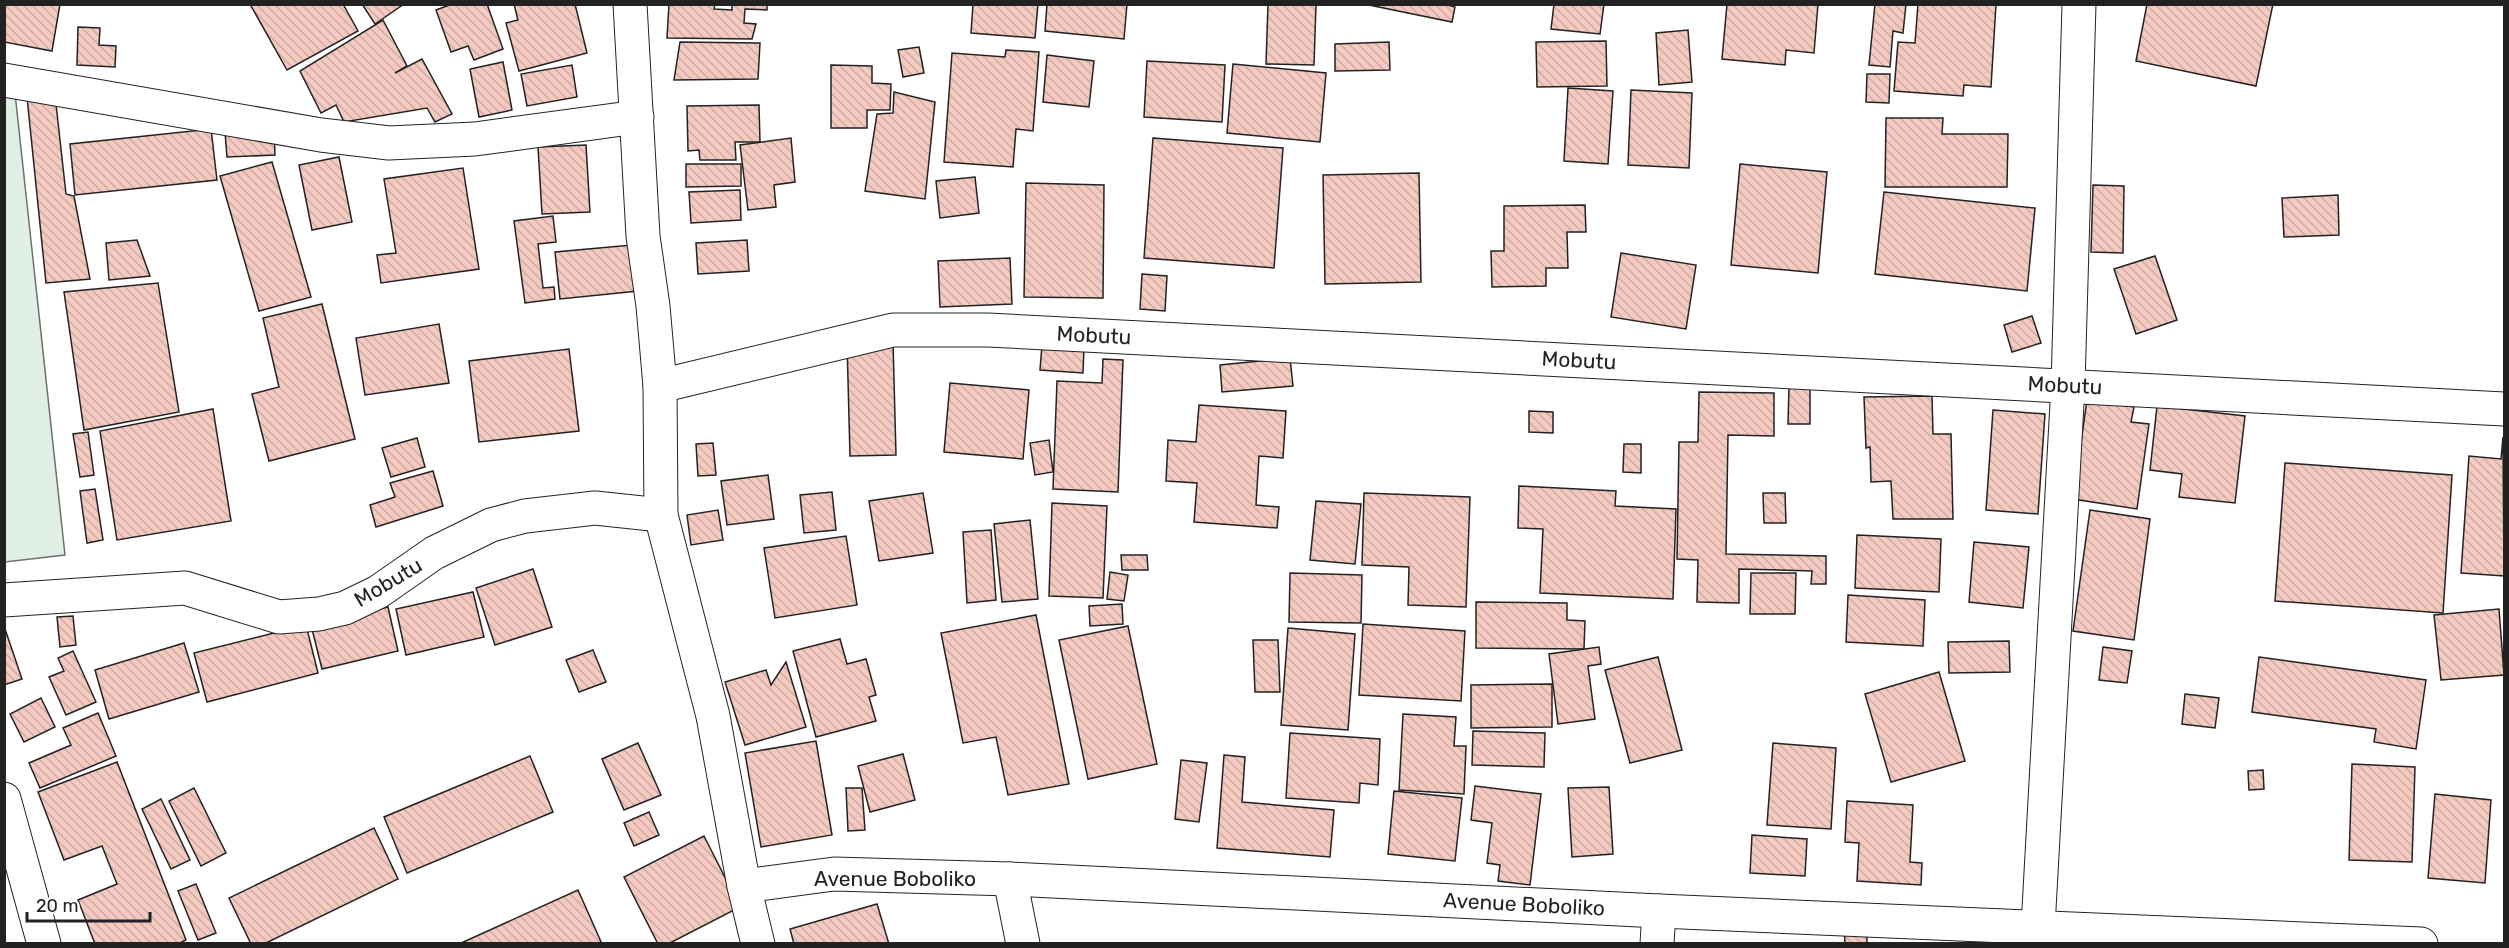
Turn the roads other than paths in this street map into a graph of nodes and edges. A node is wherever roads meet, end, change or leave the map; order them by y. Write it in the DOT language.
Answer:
graph roads {
  1 [pos="630,4"];
  2 [pos="2079,4"];
  3 [pos="4,80"];
  4 [pos="638,117"];
  5 [pos="2068,385"];
  6 [pos="660,386"];
  7 [pos="2505,409"];
  8 [pos="661,515"];
  9 [pos="4,600"];
  10 [pos="4,799"];
  11 [pos="1010,879"];
  12 [pos="744,886"];
  13 [pos="1659,911"];
  14 [pos="2038,927"];
  15 [pos="45,944"];
  16 [pos="758,944"];
  17 [pos="1023,944"];
  18 [pos="1657,944"];
  19 [pos="2421,944"];
  1 -- 4 [label="street"];
  2 -- 5 [label="street"];
  3 -- 4 [label="street"];
  4 -- 6 [label="street"];
  5 -- 6 [label="street, Mobutu"];
  5 -- 7 [label="street, Mobutu"];
  5 -- 14 [label="street"];
  6 -- 8 [label="street"];
  8 -- 9 [label="street, Mobutu"];
  8 -- 12 [label="street"];
  10 -- 15 [label="street"];
  11 -- 12 [label="street, Avenue Boboliko"];
  11 -- 13 [label="street, Avenue Boboliko"];
  11 -- 17 [label="street"];
  12 -- 16 [label="street"];
  13 -- 14 [label="street, Avenue Boboliko"];
  13 -- 18 [label="street"];
  14 -- 19 [label="street, Avenue Boboliko"];
}
